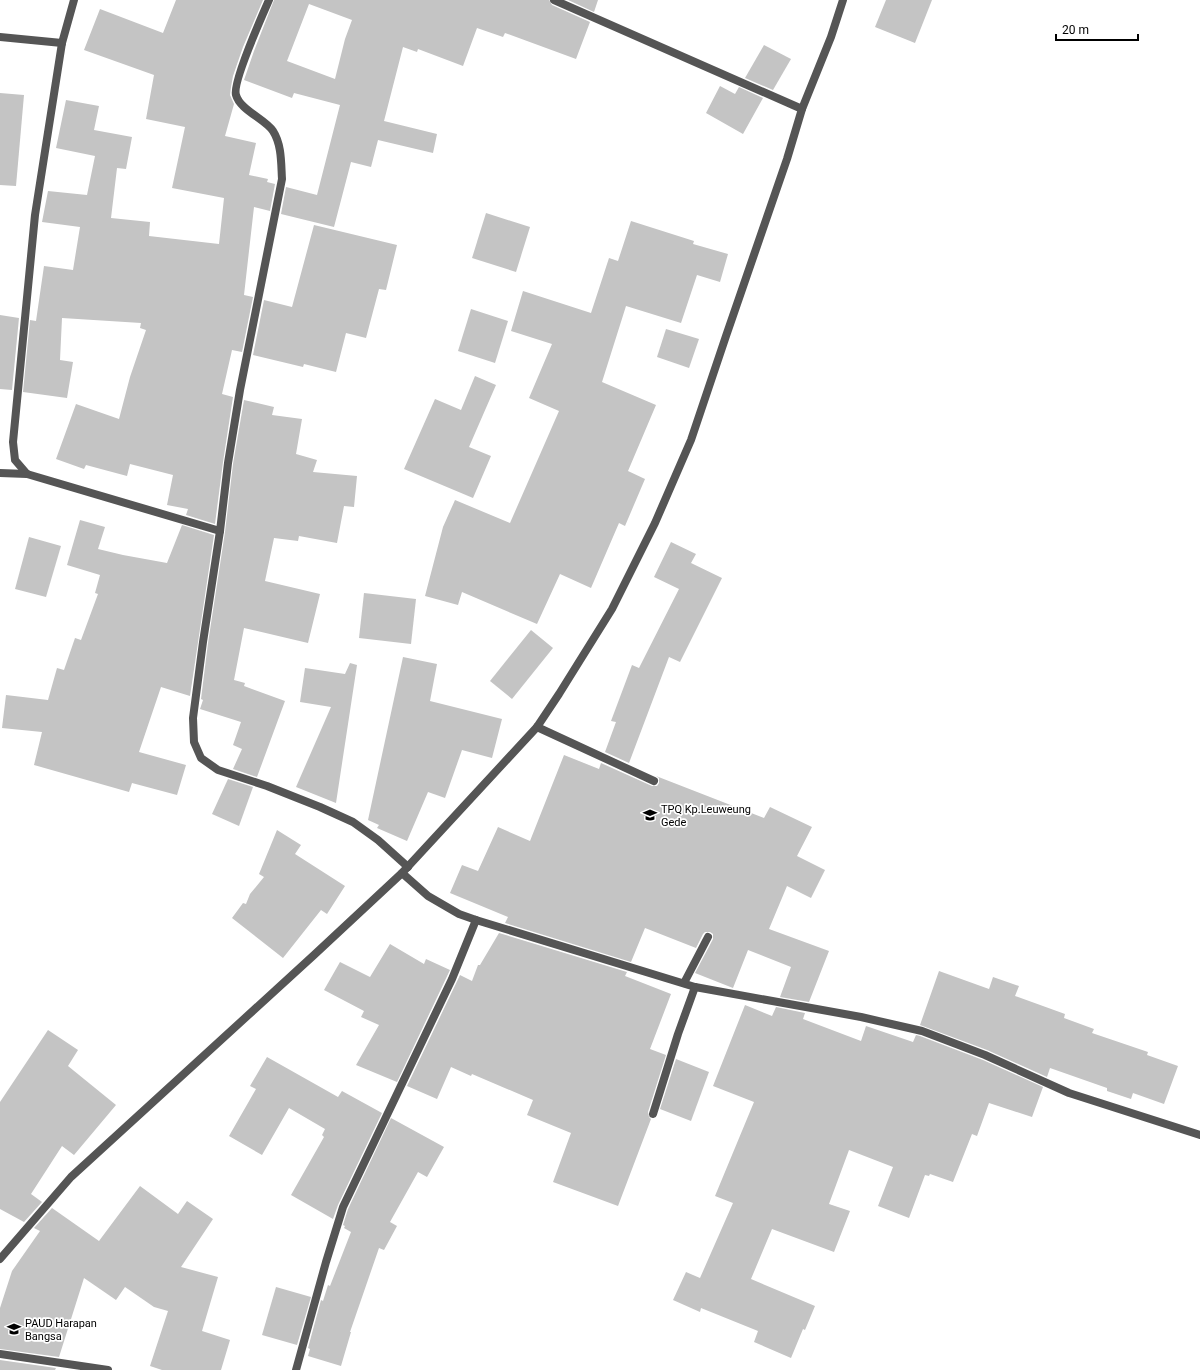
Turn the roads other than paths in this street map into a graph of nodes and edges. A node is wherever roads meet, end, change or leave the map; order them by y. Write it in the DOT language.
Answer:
graph roads {
  1 [pos="74,0"];
  2 [pos="268,0"];
  3 [pos="554,0"];
  4 [pos="843,0"];
  5 [pos="0,37"];
  6 [pos="62,43"];
  7 [pos="802,109"];
  8 [pos="0,472"];
  9 [pos="27,474"];
  10 [pos="220,531"];
  11 [pos="537,727"];
  12 [pos="654,781"];
  13 [pos="405,870"];
  14 [pos="476,920"];
  15 [pos="708,937"];
  16 [pos="684,983"];
  17 [pos="695,987"];
  18 [pos="653,1114"];
  19 [pos="1200,1135"];
  20 [pos="0,1259"];
  21 [pos="0,1354"];
  22 [pos="108,1370"];
  23 [pos="296,1370"];
  1 -- 6 [label="street"];
  2 -- 10 [label="street"];
  3 -- 7 [label="street"];
  4 -- 7 [label="street"];
  5 -- 6 [label="street"];
  6 -- 9 [label="street"];
  7 -- 11 [label="street"];
  8 -- 9 [label="street"];
  9 -- 10 [label="street"];
  10 -- 13 [label="street"];
  11 -- 12 [label="street"];
  11 -- 13 [label="street"];
  13 -- 14 [label="street"];
  13 -- 20 [label="street"];
  14 -- 16 [label="street"];
  14 -- 23 [label="street"];
  15 -- 16 [label="street"];
  16 -- 17 [label="street"];
  17 -- 18 [label="street"];
  17 -- 19 [label="street"];
  21 -- 22 [label="street"];
}
